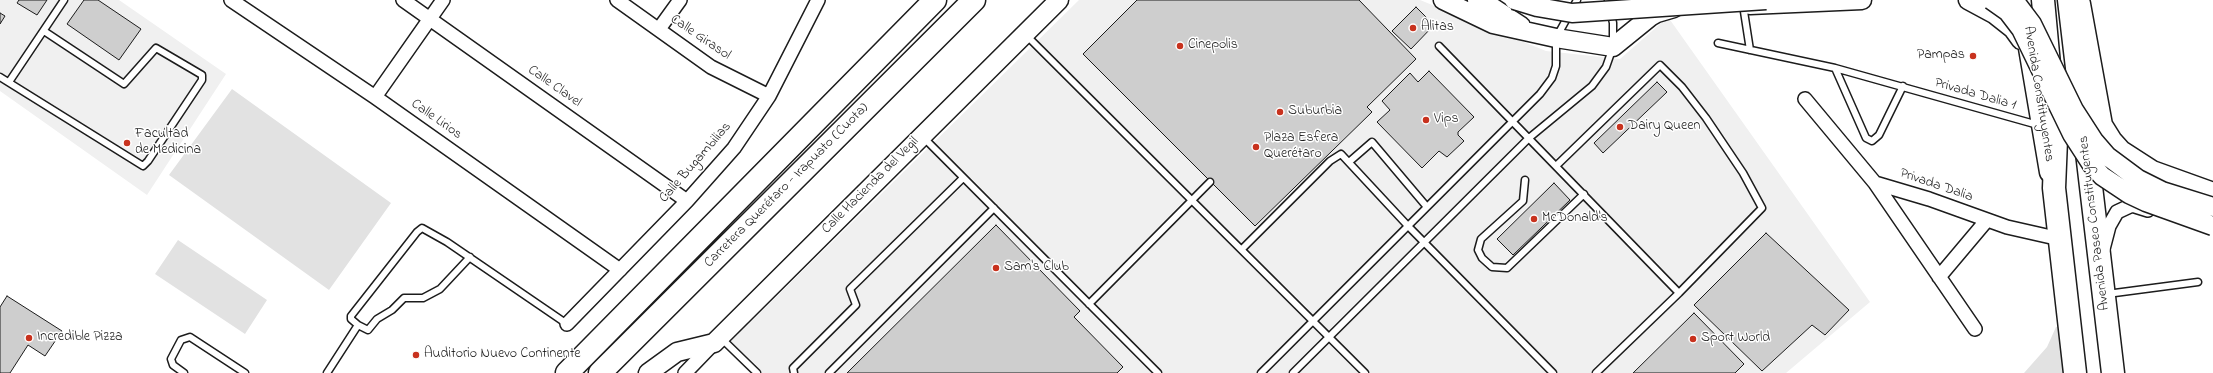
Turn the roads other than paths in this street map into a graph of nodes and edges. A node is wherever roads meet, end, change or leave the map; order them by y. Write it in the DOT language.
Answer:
graph roads {
  1 [pos="64,0"];
  2 [pos="231,0"];
  3 [pos="403,0"];
  4 [pos="443,0"];
  5 [pos="616,0"];
  6 [pos="680,0"];
  7 [pos="818,0"];
  8 [pos="935,0"];
  9 [pos="974,0"];
  10 [pos="1059,0"];
  11 [pos="1443,0"];
  12 [pos="1477,0"];
  13 [pos="1514,0"];
  14 [pos="1577,0"];
  15 [pos="1608,0"];
  16 [pos="1766,0"];
  17 [pos="1862,0"];
  18 [pos="1968,0"];
  19 [pos="1991,0"];
  20 [pos="2014,0"];
  21 [pos="2023,0"];
  22 [pos="2043,0"];
  23 [pos="2076,2"];
  24 [pos="1663,4"];
  25 [pos="1743,5"];
  26 [pos="430,19"];
  27 [pos="659,29"];
  28 [pos="44,31"];
  29 [pos="1529,31"];
  30 [pos="1025,34"];
  31 [pos="1556,38"];
  32 [pos="1718,44"];
  33 [pos="1439,46"];
  34 [pos="1613,47"];
  35 [pos="1750,50"];
  36 [pos="2030,52"];
  37 [pos="1835,68"];
  38 [pos="0,77"];
  39 [pos="9,82"];
  40 [pos="1903,86"];
  41 [pos="769,96"];
  42 [pos="375,97"];
  43 [pos="1805,99"];
  44 [pos="1512,122"];
  45 [pos="2041,126"];
  46 [pos="922,135"];
  47 [pos="1529,138"];
  48 [pos="1349,162"];
  49 [pos="1556,166"];
  50 [pos="963,178"];
  51 [pos="1525,180"];
  52 [pos="1210,182"];
  53 [pos="1875,183"];
  54 [pos="2054,188"];
  55 [pos="2213,193"];
  56 [pos="1584,194"];
  57 [pos="2213,196"];
  58 [pos="1192,199"];
  59 [pos="687,201"];
  60 [pos="1427,207"];
  61 [pos="2213,207"];
  62 [pos="994,208"];
  63 [pos="1987,220"];
  64 [pos="1408,226"];
  65 [pos="2213,226"];
  66 [pos="2213,233"];
  67 [pos="2060,239"];
  68 [pos="1424,243"];
  69 [pos="1242,249"];
  70 [pos="470,257"];
  71 [pos="2100,264"];
  72 [pos="620,270"];
  73 [pos="1939,277"];
  74 [pos="2198,282"];
  75 [pos="1679,292"];
  76 [pos="2103,295"];
  77 [pos="1089,304"];
  78 [pos="1314,321"];
  79 [pos="567,324"];
  80 [pos="358,326"];
  81 [pos="1975,329"];
  82 [pos="1329,336"];
  83 [pos="717,340"];
  84 [pos="599,341"];
  85 [pos="2072,364"];
  86 [pos="184,373"];
  87 [pos="245,373"];
  88 [pos="327,373"];
  89 [pos="556,373"];
  90 [pos="567,373"];
  91 [pos="600,373"];
  92 [pos="648,373"];
  93 [pos="685,373"];
  94 [pos="757,373"];
  95 [pos="794,373"];
  96 [pos="828,373"];
  97 [pos="1158,373"];
  98 [pos="1261,373"];
  99 [pos="1292,373"];
  100 [pos="1365,373"];
  101 [pos="1553,373"];
  102 [pos="1596,373"];
  103 [pos="2113,373"];
  1 -- 28 [label="lane"];
  2 -- 42 [label="street, Calle Lirios"];
  3 -- 26 [label="street, Calle Clavel"];
  4 -- 26 [label="street"];
  5 -- 27 [label="street, Calle Girasol"];
  6 -- 27 [label="street"];
  7 -- 41 [label="street, Calle Bugambilias"];
  8 -- 84 [label="highway, Carretera Querétaro - Irapuato (Cuota)"];
  9 -- 91 [label="highway, Carretera Querétaro - Irapuato (Cuota)"];
  10 -- 30 [label="street, Calle Hacienda del Vegil"];
  11 -- 29 [label="street"];
  12 -- 29 [label="street"];
  13 -- 16 [label="street, bridge"];
  14 -- 31 [label="lane"];
  15 -- 34 [label="lane"];
  17 -- 25 [label="street"];
  18 -- 36 [label="street"];
  19 -- 65 [label="street, bridge"];
  20 -- 61 [label="street, bridge"];
  21 -- 36 [label="main road, Avenida Constituyentes"];
  22 -- 54 [label="highway"];
  23 -- 55 [label="main road"];
  23 -- 71 [label="highway, Avenida Paseo Constituyentes"];
  24 -- 25 [label="street"];
  24 -- 34 [label="street"];
  25 -- 35 [label="lane"];
  26 -- 42 [label="street"];
  26 -- 59 [label="street, Calle Clavel"];
  27 -- 41 [label="street, Calle Girasol"];
  28 -- 39 [label="lane"];
  28 -- 39 [label="lane"];
  29 -- 31 [label="street"];
  30 -- 46 [label="street, Calle Hacienda del Vegil"];
  30 -- 58 [label="lane"];
  31 -- 34 [label="street"];
  31 -- 44 [label="lane"];
  32 -- 35 [label="lane, Privada Dalia 1"];
  33 -- 44 [label="lane"];
  34 -- 47 [label="lane"];
  35 -- 37 [label="lane, Privada Dalia 1"];
  36 -- 45 [label="main road, Avenida Constituyentes"];
  37 -- 40 [label="lane, Privada Dalia 1"];
  37 -- 40 [label="lane"];
  38 -- 39 [label="lane"];
  40 -- 45 [label="lane, Privada Dalia 1"];
  41 -- 59 [label="street, Calle Bugambilias"];
  42 -- 72 [label="street, Calle Lirios"];
  43 -- 53 [label="street, Privada Dalia"];
  44 -- 47 [label="lane"];
  44 -- 60 [label="lane"];
  45 -- 54 [label="main road, Avenida Constituyentes"];
  46 -- 50 [label="lane"];
  46 -- 83 [label="street, Calle Hacienda del Vegil"];
  47 -- 49 [label="lane"];
  47 -- 68 [label="lane"];
  48 -- 60 [label="lane"];
  48 -- 64 [label="lane"];
  48 -- 69 [label="lane"];
  49 -- 56 [label="lane"];
  49 -- 75 [label="lane"];
  50 -- 62 [label="lane"];
  50 -- 95 [label="lane"];
  51 -- 56 [label="lane"];
  52 -- 58 [label="lane"];
  53 -- 63 [label="street, Privada Dalia"];
  53 -- 73 [label="street, Privada Dalia"];
  54 -- 67 [label="highway"];
  56 -- 75 [label="lane"];
  57 -- 66 [label="main road"];
  58 -- 69 [label="lane"];
  58 -- 77 [label="lane"];
  59 -- 72 [label="street, Calle Bugambilias"];
  60 -- 64 [label="lane"];
  62 -- 77 [label="lane"];
  62 -- 96 [label="lane"];
  63 -- 67 [label="street, Privada Dalia"];
  63 -- 73 [label="street"];
  64 -- 68 [label="lane"];
  64 -- 78 [label="lane"];
  66 -- 71 [label="street"];
  67 -- 85 [label="highway"];
  68 -- 82 [label="lane"];
  68 -- 101 [label="lane"];
  69 -- 78 [label="lane"];
  70 -- 79 [label="lane"];
  70 -- 80 [label="lane"];
  70 -- 80 [label="lane"];
  71 -- 76 [label="highway, Avenida Paseo Constituyentes"];
  72 -- 79 [label="street, Calle Bugambilias"];
  73 -- 81 [label="street, Privada Dalia"];
  74 -- 76 [label="lane"];
  75 -- 102 [label="lane"];
  76 -- 103 [label="highway, Avenida Paseo Constituyentes"];
  77 -- 97 [label="lane"];
  78 -- 82 [label="lane"];
  78 -- 98 [label="lane"];
  80 -- 88 [label="lane"];
  82 -- 99 [label="lane"];
  82 -- 100 [label="lane"];
  83 -- 92 [label="street"];
  83 -- 93 [label="street, Calle Hacienda del Vegil"];
  83 -- 94 [label="lane"];
  84 -- 89 [label="highway"];
  84 -- 90 [label="highway, Carretera Querétaro - Irapuato (Cuota)"];
  86 -- 87 [label="lane"];
}
